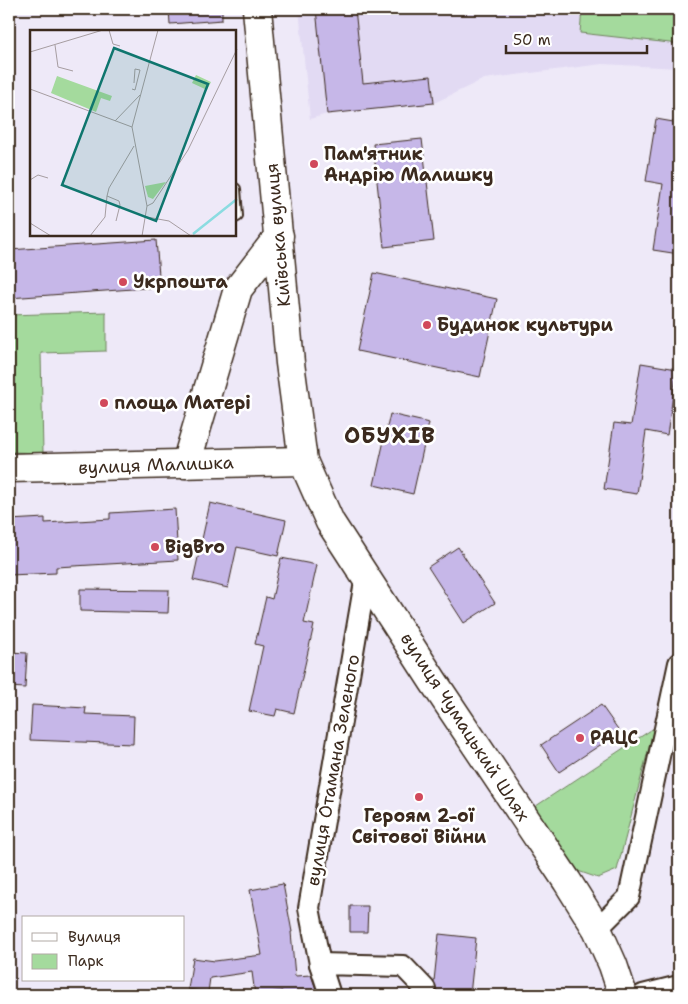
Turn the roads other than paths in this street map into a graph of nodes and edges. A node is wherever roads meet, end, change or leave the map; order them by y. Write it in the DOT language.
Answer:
graph roads {
  1 [pos="257,9"];
  2 [pos="236,202"];
  3 [pos="236,216"];
  4 [pos="279,236"];
  5 [pos="303,461"];
  6 [pos="186,464"];
  7 [pos="9,468"];
  8 [pos="366,576"];
  9 [pos="679,663"];
  10 [pos="597,929"];
  11 [pos="320,964"];
  12 [pos="679,986"];
  13 [pos="330,995"];
  14 [pos="425,995"];
  15 [pos="623,995"];
  16 [pos="643,995"];
  1 -- 4 [label="main road, Київська вулиця"];
  2 -- 3 [label="lane"];
  4 -- 5 [label="main road, Київська вулиця"];
  4 -- 6 [label="main road"];
  5 -- 6 [label="main road, вулиця Малишка"];
  5 -- 8 [label="main road, вулиця Чумацький Шлях"];
  6 -- 7 [label="main road, вулиця Малишка"];
  8 -- 10 [label="main road, вулиця Чумацький Шлях"];
  8 -- 11 [label="street, вулиця Отамана Зеленого"];
  9 -- 10 [label="street"];
  10 -- 15 [label="main road, вулиця Чумацький Шлях"];
  11 -- 13 [label="street, вулиця Отамана Зеленого"];
  11 -- 14 [label="street"];
  12 -- 16 [label="street"];
}
